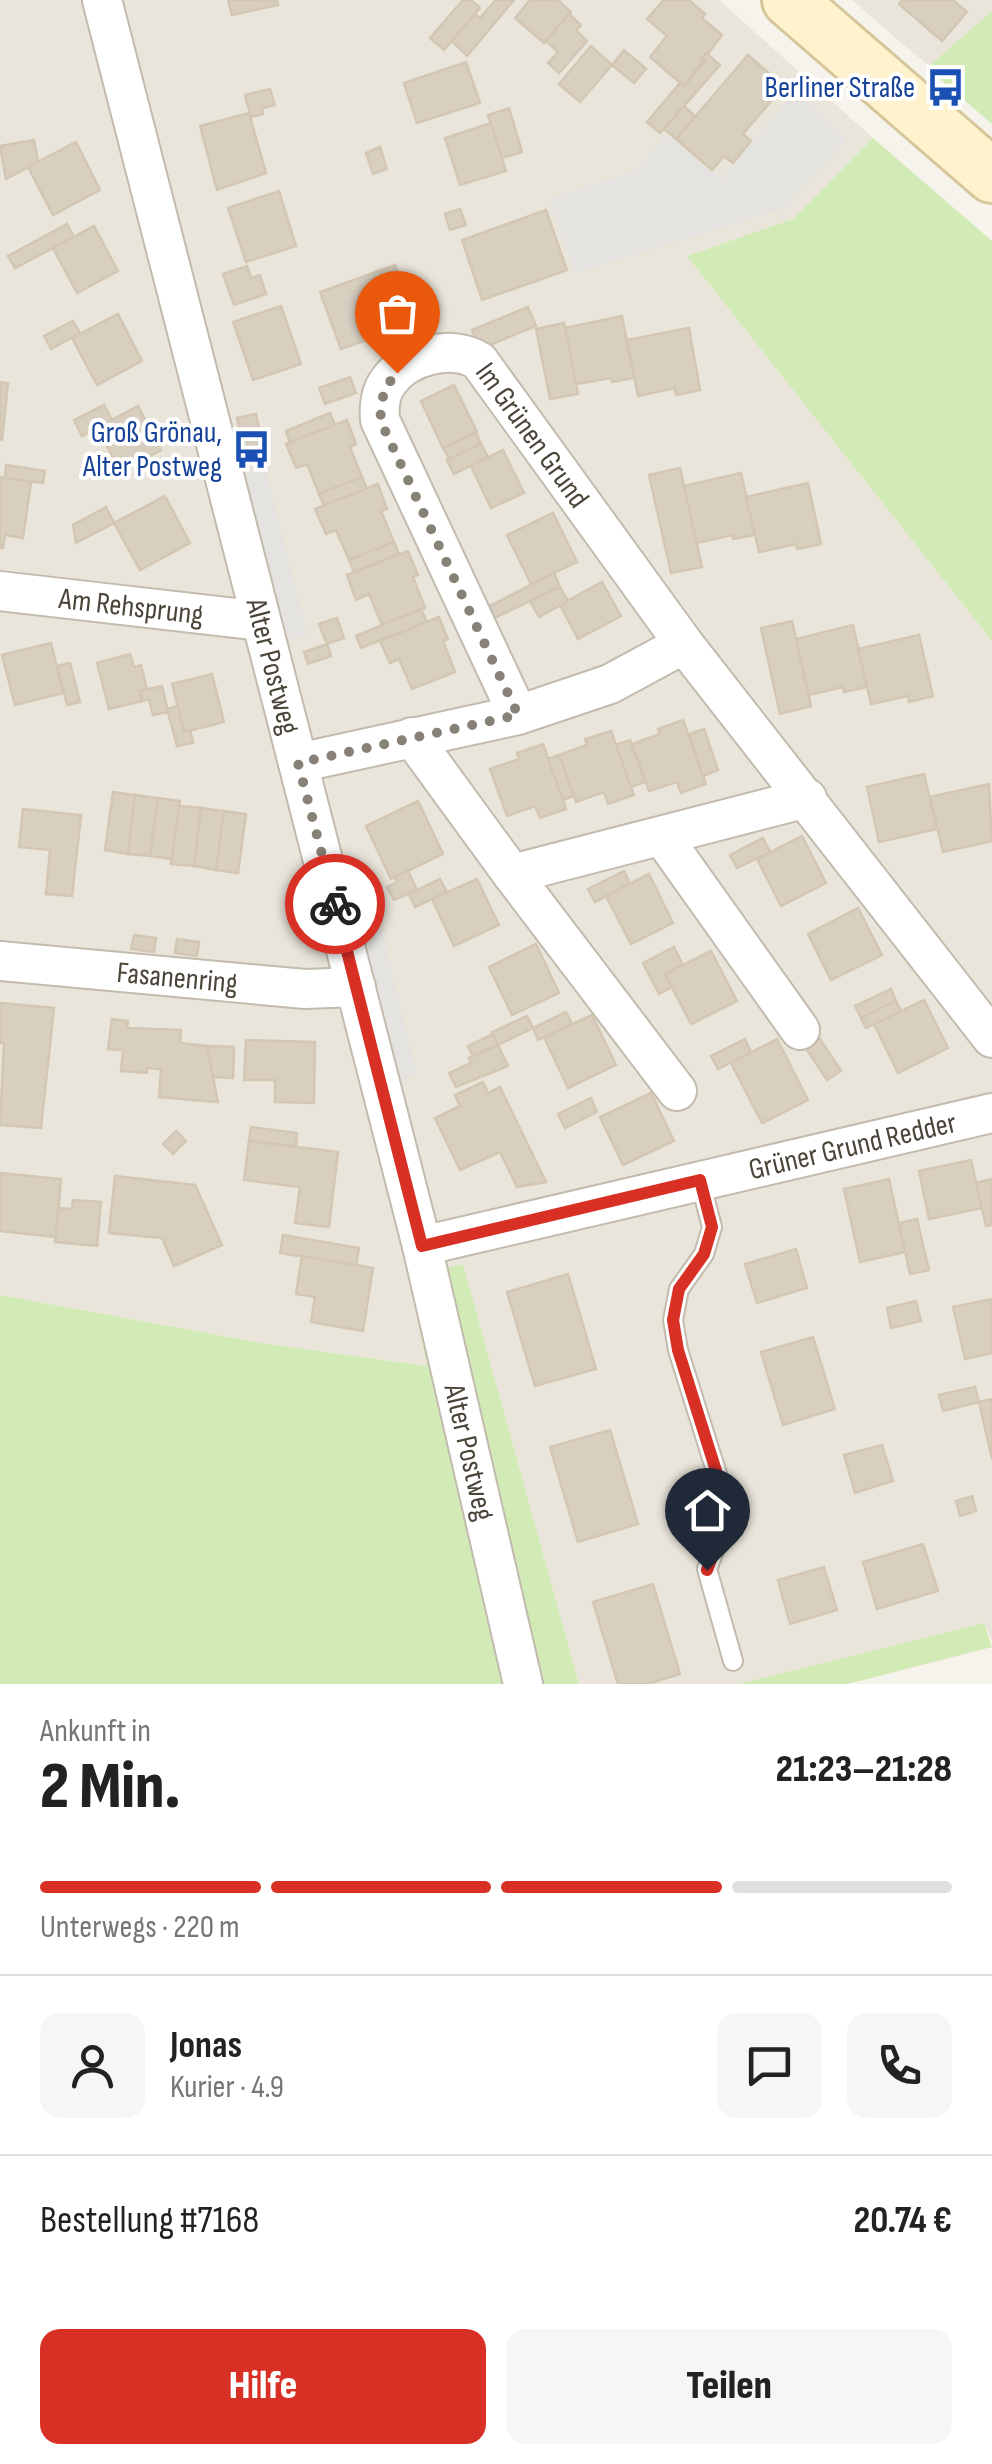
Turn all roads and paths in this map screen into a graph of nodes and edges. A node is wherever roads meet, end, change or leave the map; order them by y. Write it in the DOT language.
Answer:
graph roads {
  1 [pos="102,0"];
  2 [pos="789,0"];
  3 [pos="992,176"];
  4 [pos="0,592"];
  5 [pos="262,622"];
  6 [pos="684,644"];
  7 [pos="518,715"];
  8 [pos="412,737"];
  9 [pos="298,763"];
  10 [pos="806,798"];
  11 [pos="662,836"];
  12 [pos="512,874"];
  13 [pos="0,961"];
  14 [pos="356,988"];
  15 [pos="800,1030"];
  16 [pos="992,1038"];
  17 [pos="676,1092"];
  18 [pos="992,1112"];
  19 [pos="700,1180"];
  20 [pos="422,1246"];
  21 [pos="733,1661"];
  22 [pos="522,1684"];
  1 -- 5 [label="street, Alter Postweg"];
  2 -- 3 [label="main road"];
  4 -- 5 [label="street, Am Rehsprung"];
  5 -- 9 [label="street, Alter Postweg"];
  6 -- 7 [label="street"];
  6 -- 7 [label="street, Im Grünen Grund"];
  6 -- 10 [label="street, Im Grünen Grund"];
  7 -- 8 [label="street"];
  8 -- 9 [label="street"];
  8 -- 12 [label="street"];
  9 -- 14 [label="street, Alter Postweg"];
  10 -- 11 [label="street"];
  10 -- 16 [label="street, Im Grünen Grund"];
  11 -- 12 [label="street"];
  11 -- 15 [label="street"];
  12 -- 17 [label="street"];
  13 -- 14 [label="street, Fasanenring"];
  14 -- 20 [label="street, Alter Postweg"];
  18 -- 19 [label="street, Grüner Grund Redder"];
  19 -- 20 [label="street, Grüner Grund Redder"];
  19 -- 21 [label="lane"];
  20 -- 22 [label="street, Alter Postweg"];
}
